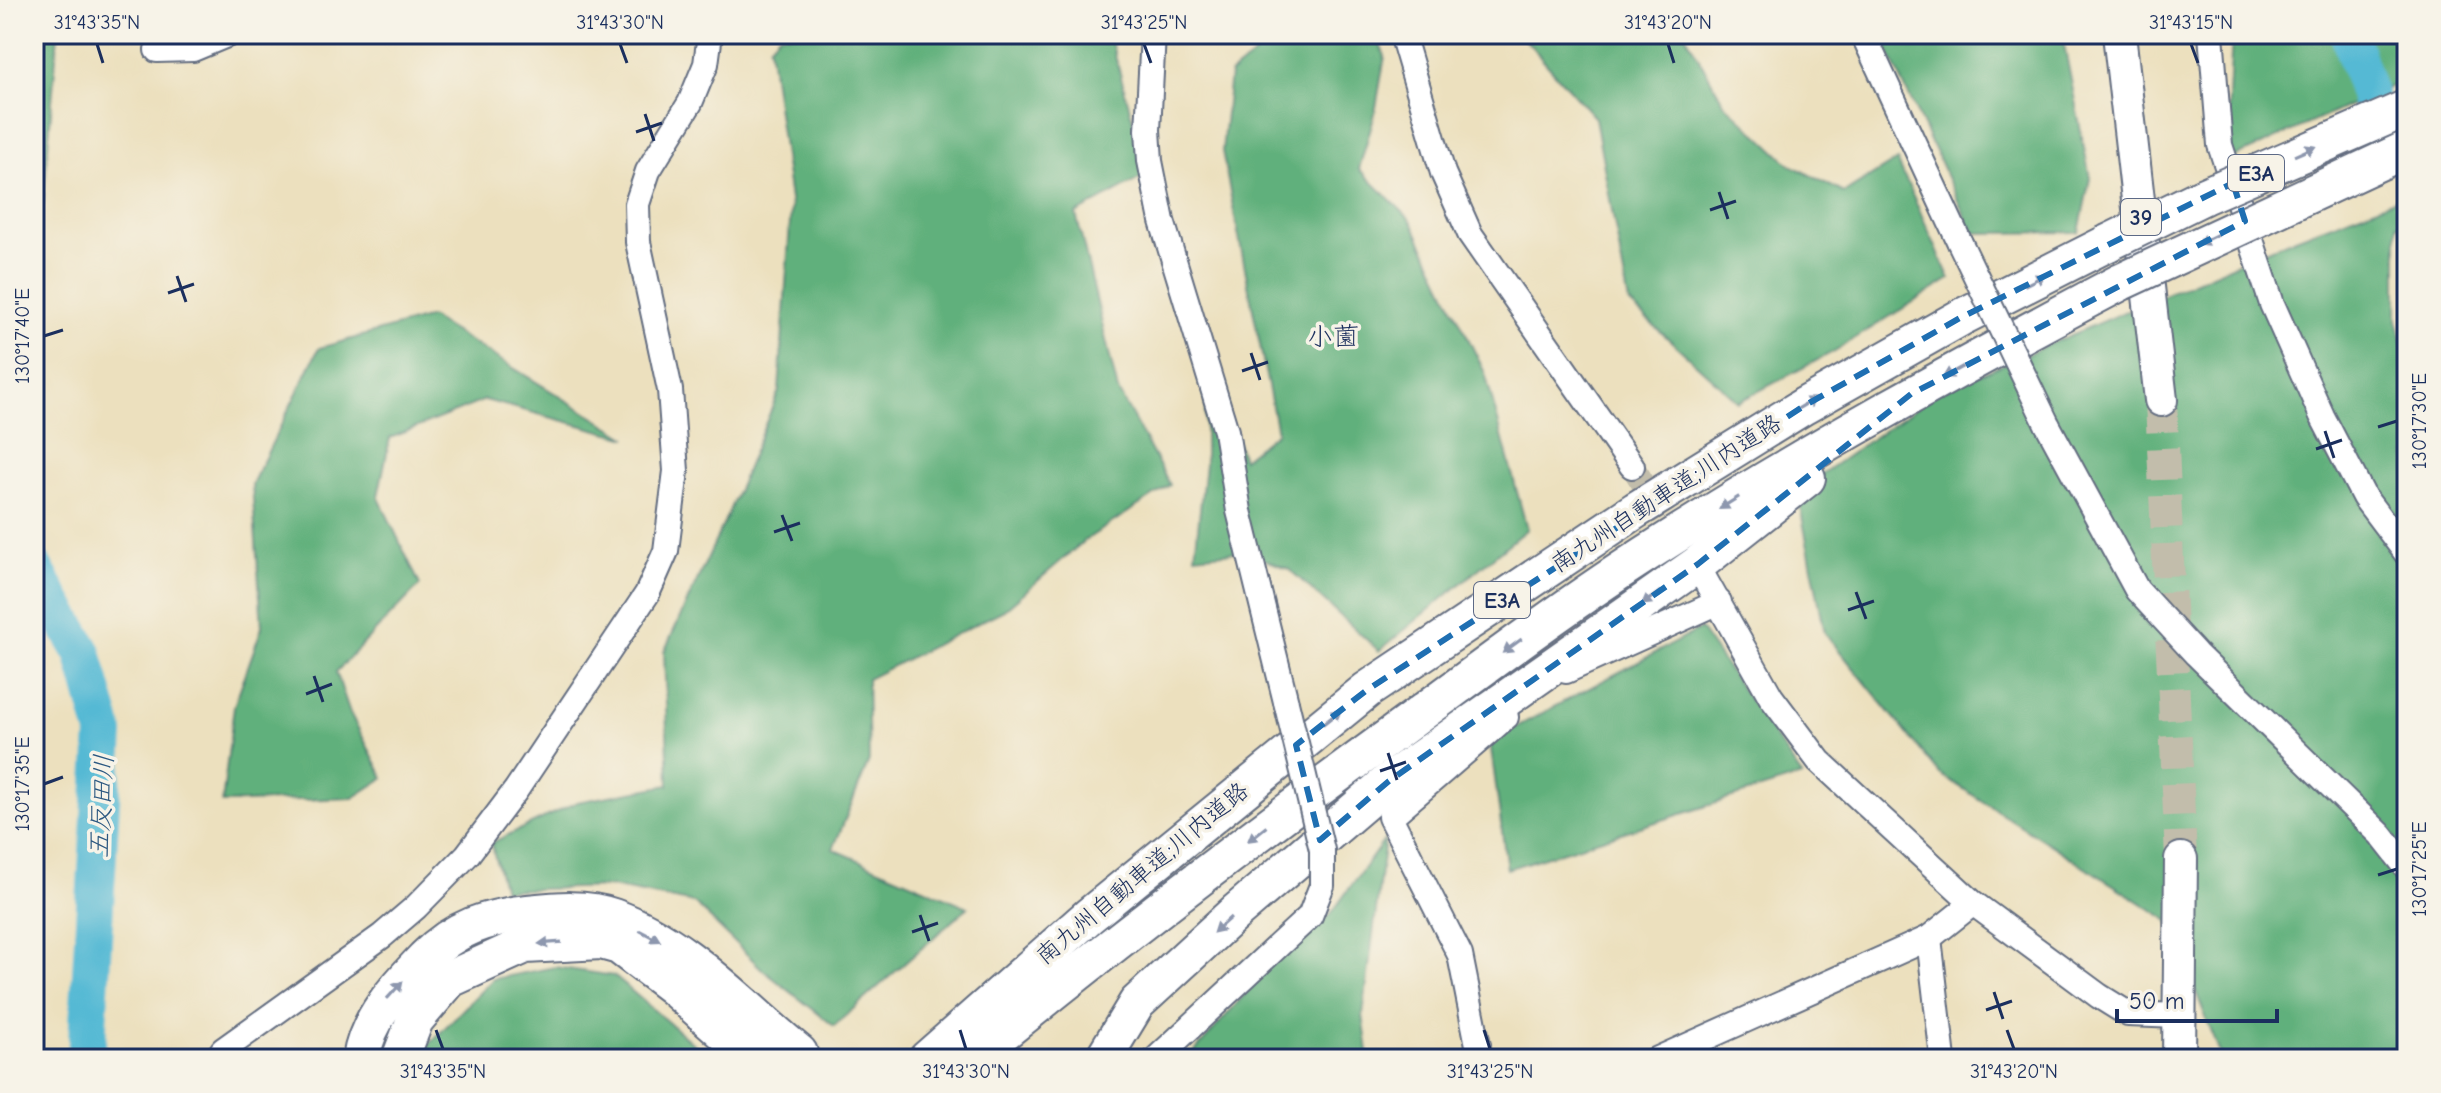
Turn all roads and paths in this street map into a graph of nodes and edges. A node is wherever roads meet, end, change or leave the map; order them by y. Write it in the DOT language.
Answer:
graph roads {
  1 [pos="229,34"];
  2 [pos="710,34"];
  3 [pos="1153,34"];
  4 [pos="1402,34"];
  5 [pos="1863,34"];
  6 [pos="2119,34"];
  7 [pos="2211,34"];
  8 [pos="157,50"];
  9 [pos="2407,108"];
  10 [pos="2407,149"];
  11 [pos="1911,394"];
  12 [pos="2161,400"];
  13 [pos="1632,466"];
  14 [pos="2407,554"];
  15 [pos="1703,576"];
  16 [pos="1719,602"];
  17 [pos="1202,821"];
  18 [pos="2181,859"];
  19 [pos="2407,868"];
  20 [pos="1973,903"];
  21 [pos="1929,938"];
  22 [pos="2178,1016"];
  23 [pos="799,1053"];
  24 [pos="217,1059"];
  25 [pos="361,1059"];
  26 [pos="400,1059"];
  27 [pos="754,1059"];
  28 [pos="910,1059"];
  29 [pos="927,1059"];
  30 [pos="971,1059"];
  31 [pos="1103,1059"];
  32 [pos="1156,1059"];
  33 [pos="1476,1059"];
  34 [pos="1658,1059"];
  35 [pos="1943,1059"];
  36 [pos="2179,1059"];
  1 -- 8 [label="street"];
  2 -- 24 [label="street"];
  3 -- 32 [label="street, bridge"];
  4 -- 13 [label="street"];
  5 -- 19 [label="street, bridge"];
  6 -- 12 [label="main road, 39"];
  7 -- 14 [label="street"];
  17 -- 9 [label="highway, 南九州自動車道;川内道路 / E3A, one-way, bridge"];
  10 -- 11 [label="highway, 南九州自動車道;川内道路 / E3A, one-way, bridge"];
  11 -- 30 [label="highway, 南九州自動車道;川内道路 / E3A, one-way"];
  11 -- 31 [label="highway, one-way"];
  15 -- 16 [label="street"];
  16 -- 20 [label="street"];
  16 -- 33 [label="street"];
  17 -- 28 [label="highway"];
  17 -- 29 [label="highway, 南九州自動車道;川内道路 / E3A"];
  18 -- 22 [label="main road"];
  20 -- 21 [label="street"];
  20 -- 22 [label="street"];
  21 -- 34 [label="street"];
  21 -- 35 [label="street"];
  22 -- 36 [label="main road"];
  25 -- 23 [label="highway, one-way"];
  27 -- 26 [label="highway, one-way"];
}
